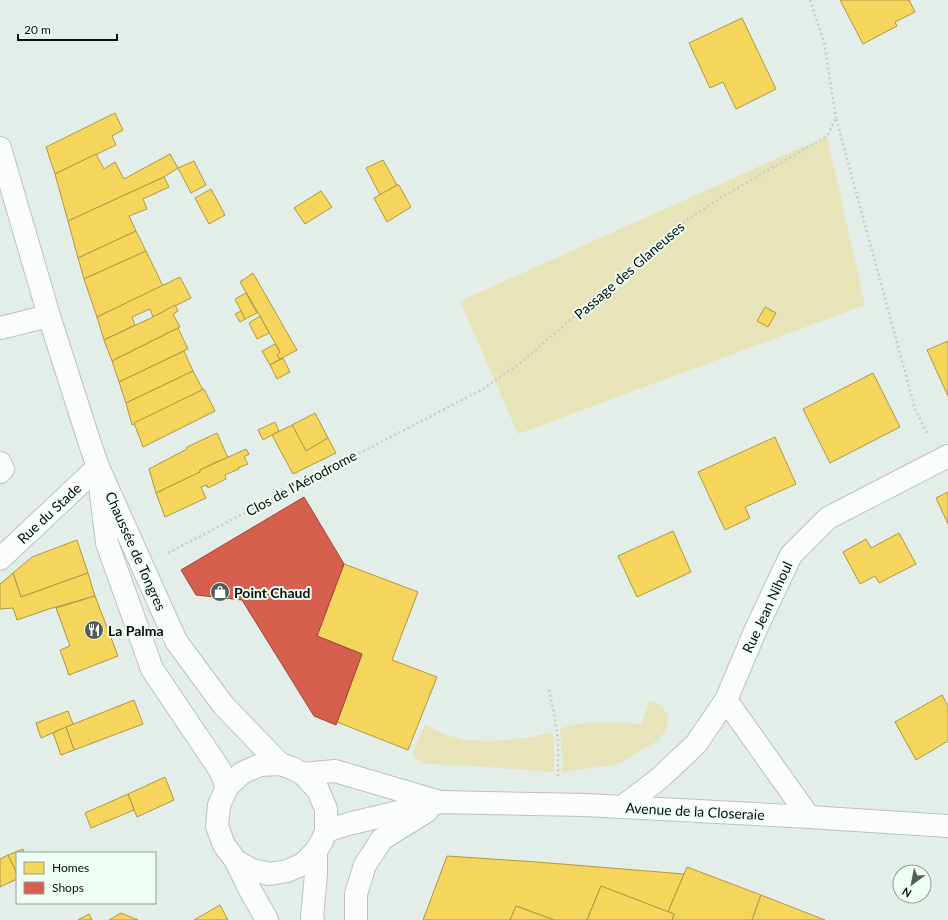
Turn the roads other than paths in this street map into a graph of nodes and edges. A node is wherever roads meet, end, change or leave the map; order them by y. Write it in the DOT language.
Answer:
graph roads {
  1 [pos="0,148"];
  2 [pos="49,316"];
  3 [pos="0,328"];
  4 [pos="944,458"];
  5 [pos="0,463"];
  6 [pos="98,467"];
  7 [pos="0,472"];
  8 [pos="0,559"];
  9 [pos="726,700"];
  10 [pos="280,764"];
  11 [pos="303,774"];
  12 [pos="227,787"];
  13 [pos="441,802"];
  14 [pos="622,807"];
  15 [pos="809,817"];
  16 [pos="948,826"];
  17 [pos="326,831"];
  18 [pos="316,851"];
  19 [pos="236,861"];
  20 [pos="267,920"];
  21 [pos="313,920"];
  22 [pos="356,920"];
  1 -- 2 [label="street, Chaussée de Tongres"];
  2 -- 3 [label="street"];
  2 -- 6 [label="street, Chaussée de Tongres"];
  4 -- 9 [label="street, Rue Jean Nihoul"];
  5 -- 7 [label="street"];
  6 -- 8 [label="street, Rue du Stade"];
  6 -- 10 [label="street, Chaussée de Tongres"];
  6 -- 12 [label="street, Chaussée de Tongres"];
  9 -- 14 [label="street, Rue Jean Nihoul"];
  9 -- 15 [label="street"];
  10 -- 11 [label="street, Chaussée de Tongres"];
  10 -- 12 [label="street, Chaussée de Tongres"];
  11 -- 13 [label="street, Avenue de la Closeraie"];
  11 -- 17 [label="street, Chaussée de Tongres"];
  12 -- 19 [label="street, Chaussée de Tongres"];
  13 -- 14 [label="street, Avenue de la Closeraie"];
  13 -- 17 [label="street, Avenue de la Closeraie"];
  13 -- 22 [label="street"];
  14 -- 15 [label="street, Avenue de la Closeraie"];
  15 -- 16 [label="street, Avenue de la Closeraie"];
  17 -- 18 [label="street, Chaussée de Tongres"];
  18 -- 19 [label="street, Chaussée de Tongres"];
  18 -- 21 [label="street, Chaussée de Tongres"];
  19 -- 20 [label="street, Chaussée de Tongres"];
}
